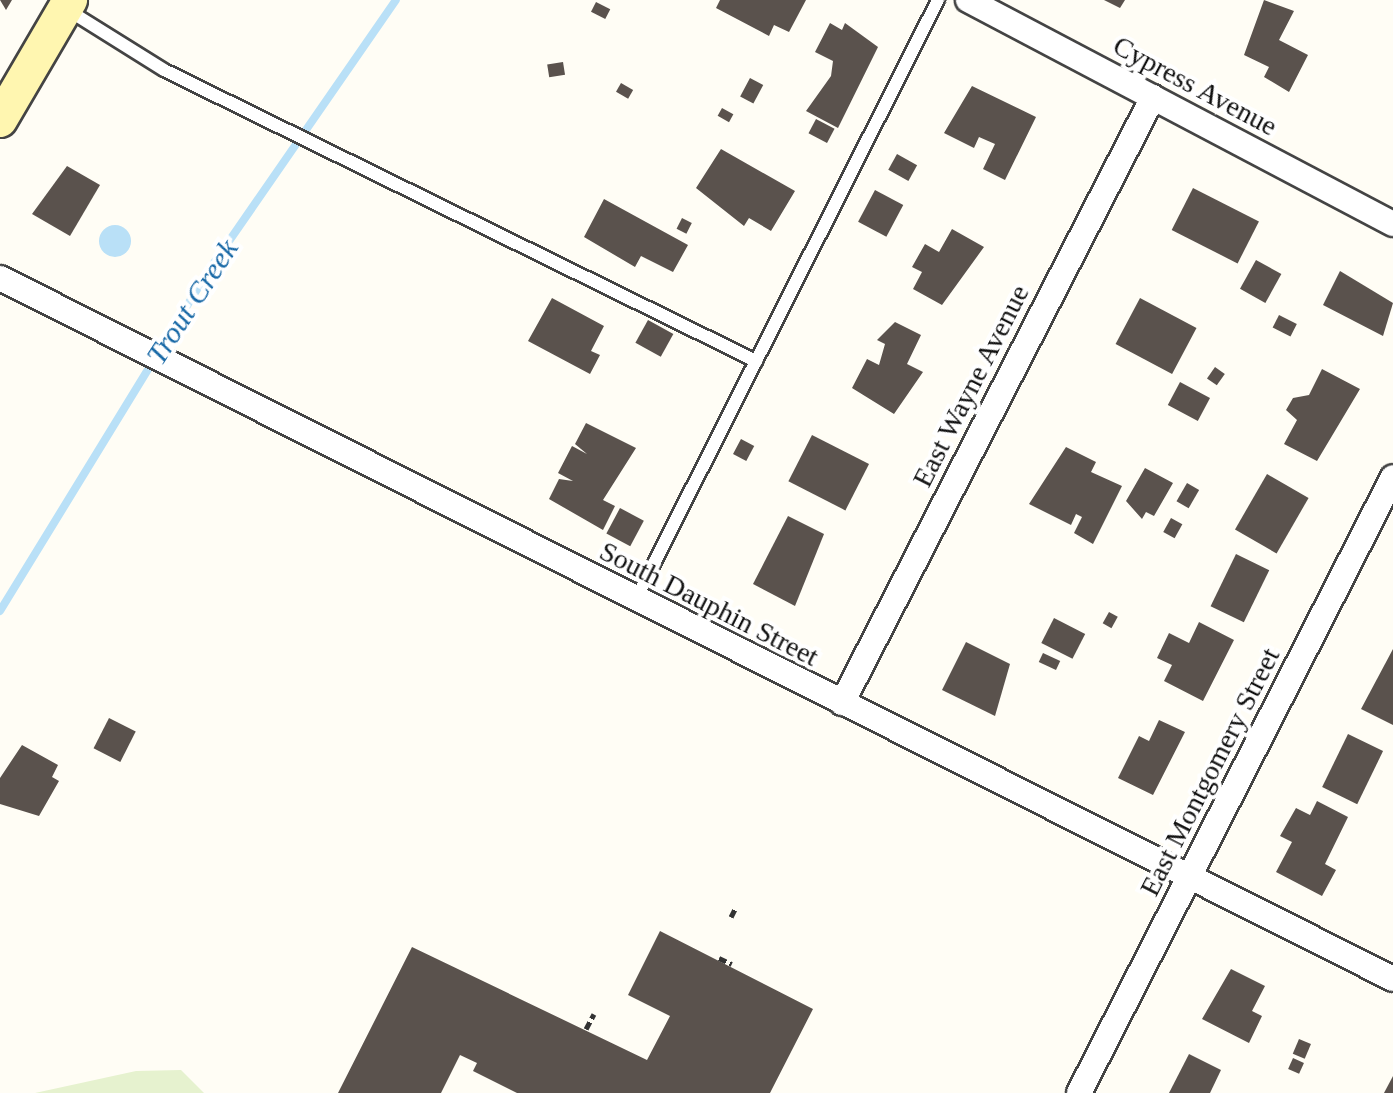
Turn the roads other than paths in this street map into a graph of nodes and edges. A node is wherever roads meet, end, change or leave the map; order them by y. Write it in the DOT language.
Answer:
graph roads {
  1 [pos="938,0"];
  2 [pos="968,0"];
  3 [pos="68,4"];
  4 [pos="1153,97"];
  5 [pos="0,120"];
  6 [pos="1393,224"];
  7 [pos="0,278"];
  8 [pos="756,361"];
  9 [pos="1393,477"];
  10 [pos="635,601"];
  11 [pos="842,703"];
  12 [pos="1191,877"];
  13 [pos="1393,979"];
  14 [pos="1079,1093"];
  1 -- 8 [label="lane"];
  2 -- 4 [label="street, Cypress Avenue"];
  3 -- 5 [label="main road"];
  3 -- 8 [label="lane"];
  4 -- 6 [label="street, Cypress Avenue"];
  4 -- 11 [label="street, East Wayne Avenue"];
  7 -- 10 [label="street, South Dauphin Street"];
  8 -- 10 [label="lane"];
  9 -- 12 [label="street, East Montgomery Street"];
  10 -- 11 [label="street, South Dauphin Street"];
  11 -- 12 [label="street, South Dauphin Street"];
  12 -- 13 [label="street, South Dauphin Street"];
  12 -- 14 [label="street, East Montgomery Street"];
}
